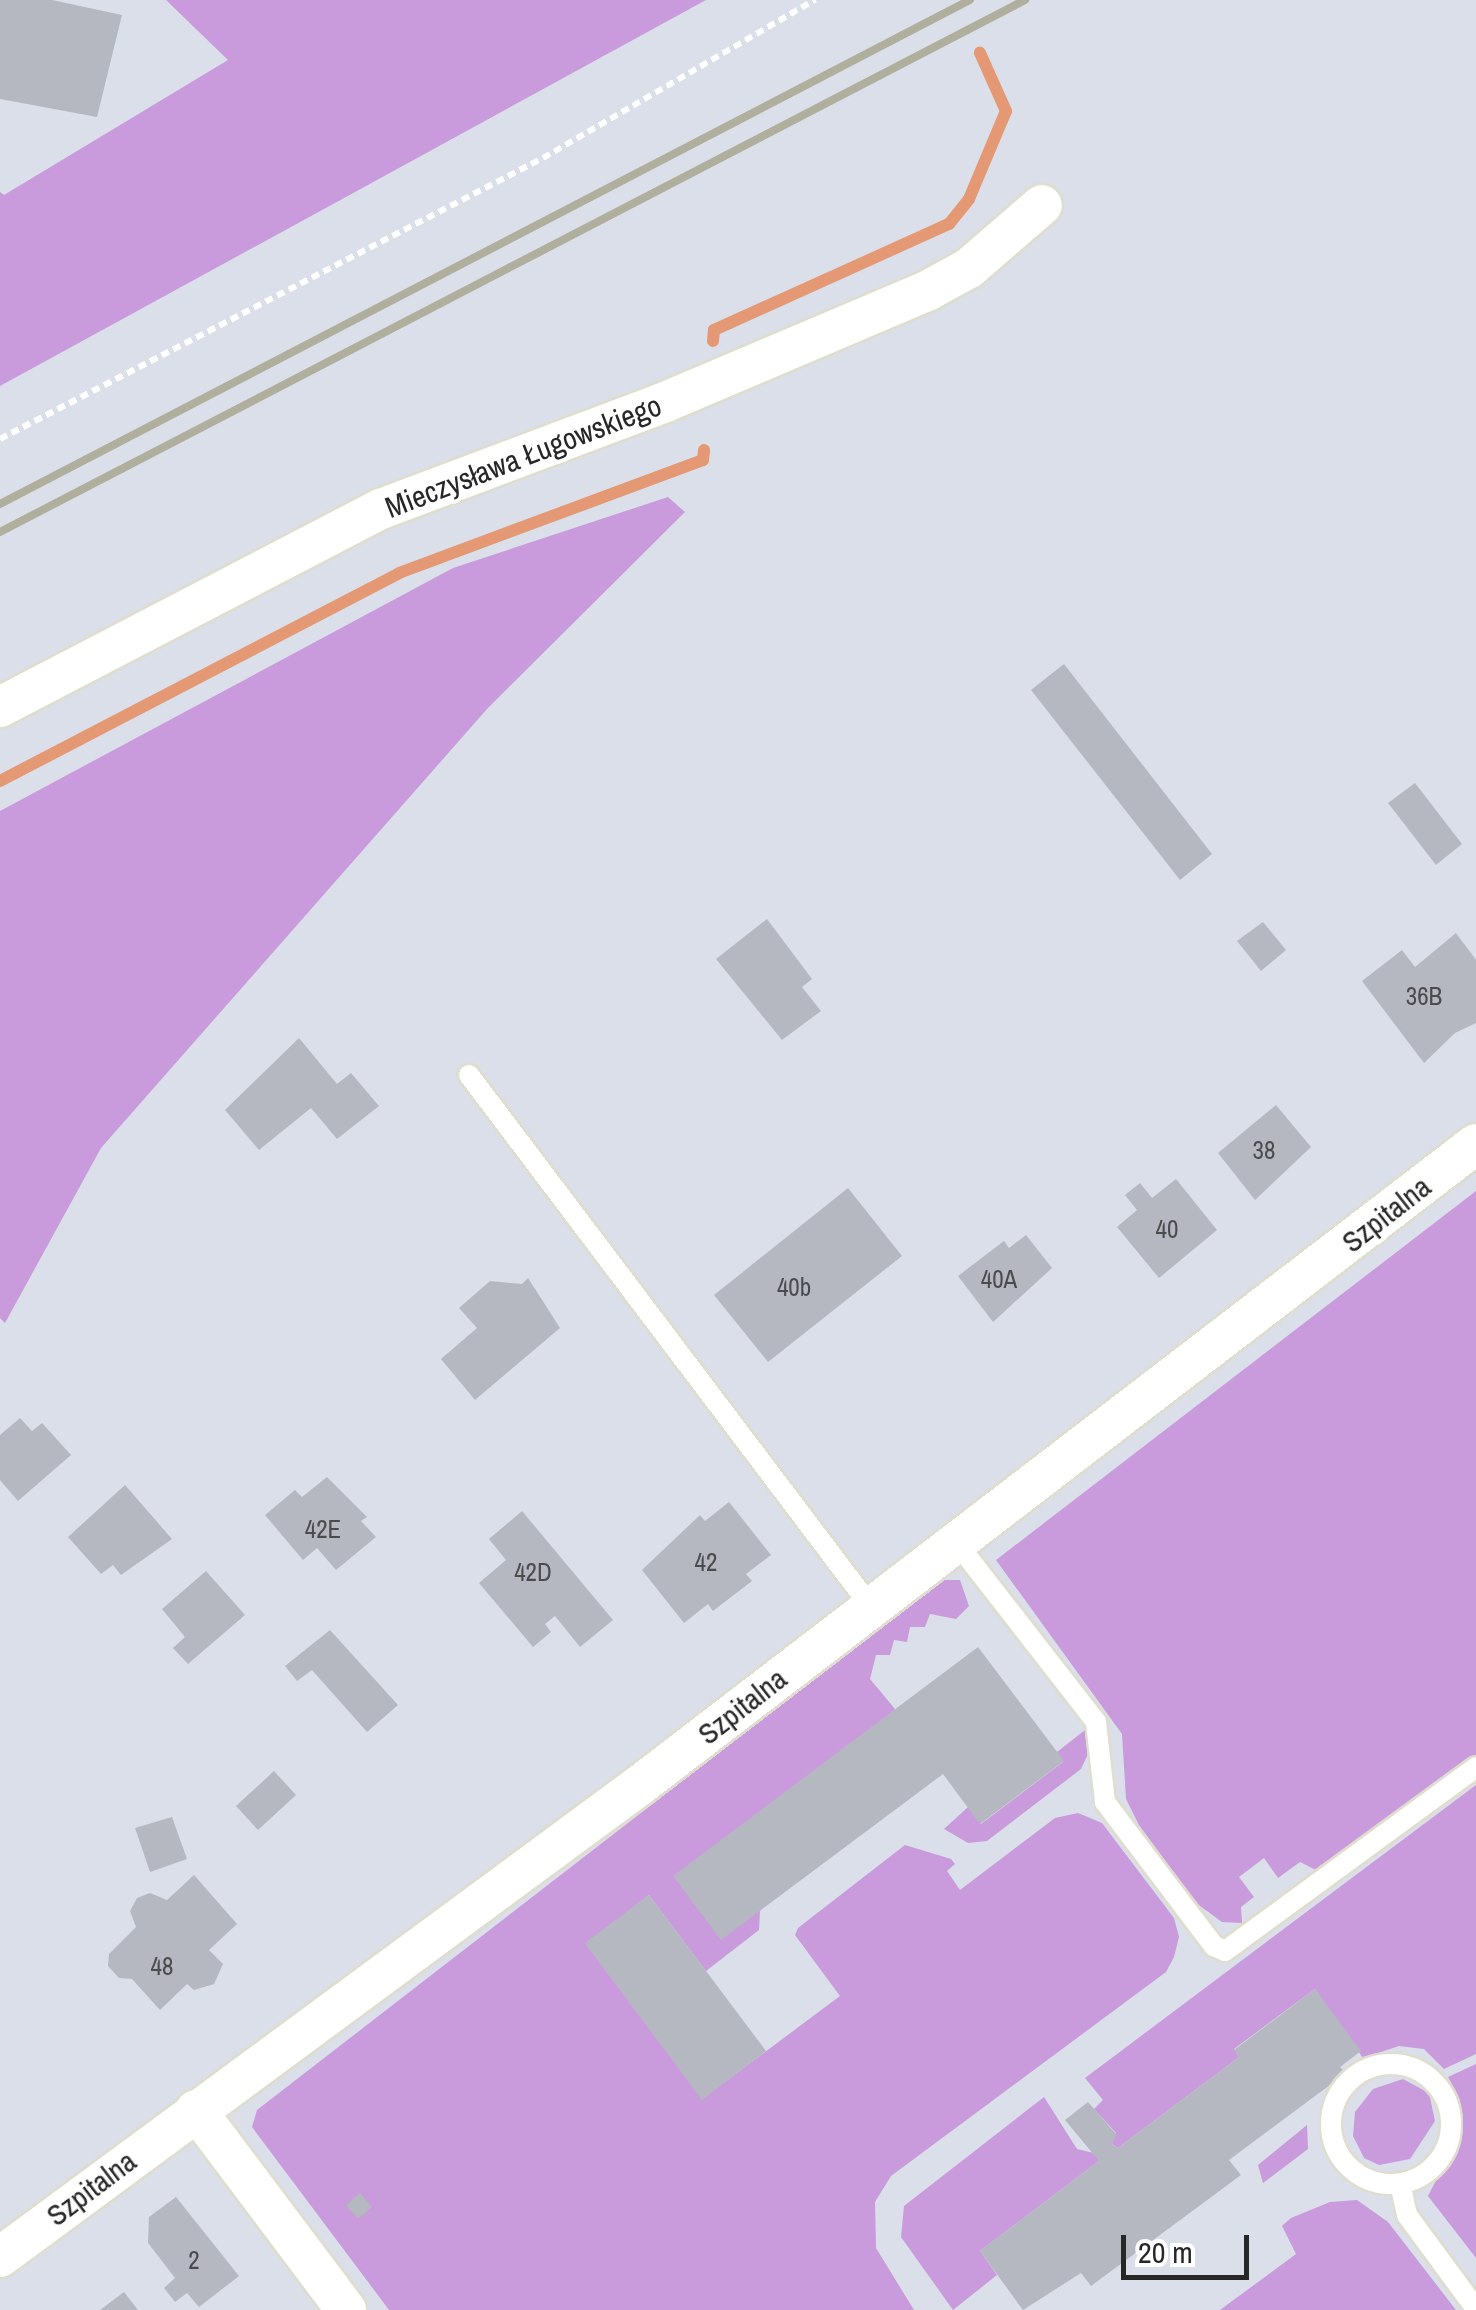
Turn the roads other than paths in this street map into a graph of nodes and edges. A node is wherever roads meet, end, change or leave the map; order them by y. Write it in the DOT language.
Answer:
graph roads {
  1 [pos="1042,205"];
  2 [pos="0,707"];
  3 [pos="470,1075"];
  4 [pos="1476,1144"];
  5 [pos="956,1542"];
  6 [pos="872,1607"];
  7 [pos="1476,1767"];
  8 [pos="196,2110"];
  9 [pos="1400,2184"];
  10 [pos="0,2257"];
  11 [pos="344,2309"];
  12 [pos="1476,2309"];
  1 -- 2 [label="street, Mieczysława Ługowskiego"];
  3 -- 6 [label="lane"];
  4 -- 5 [label="street, Szpitalna"];
  5 -- 6 [label="street, Szpitalna"];
  5 -- 7 [label="lane"];
  6 -- 8 [label="street, Szpitalna"];
  8 -- 10 [label="street, Szpitalna"];
  8 -- 11 [label="street"];
  9 -- 9 [label="lane"];
  9 -- 12 [label="lane"];
}
